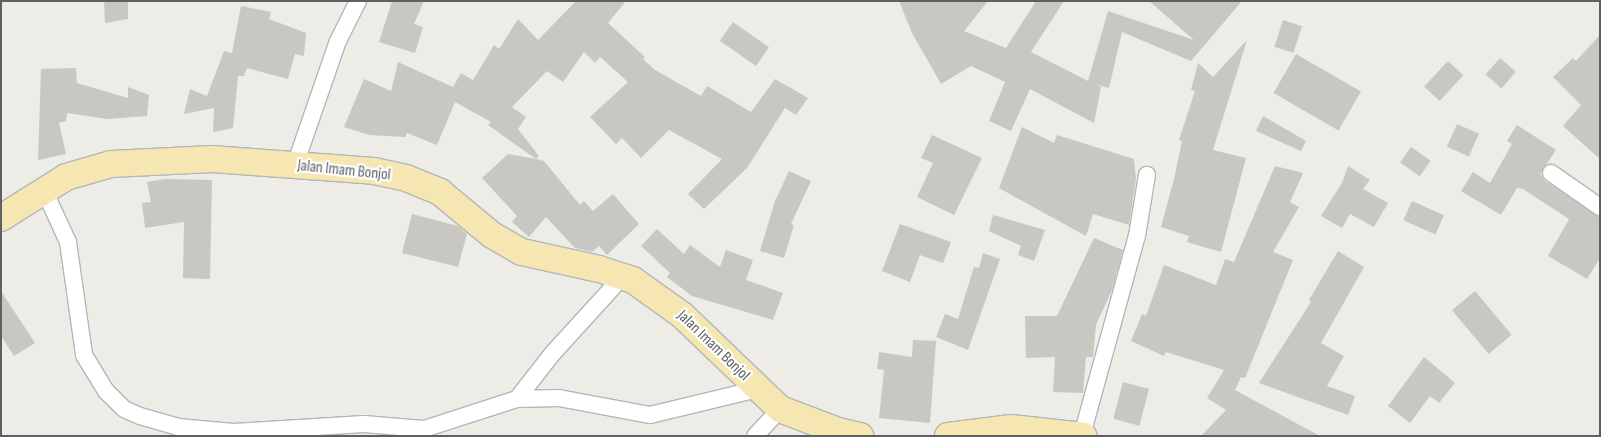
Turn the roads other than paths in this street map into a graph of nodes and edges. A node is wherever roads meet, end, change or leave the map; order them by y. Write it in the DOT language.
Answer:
graph roads {
  1 [pos="358,1"];
  2 [pos="294,165"];
  3 [pos="1551,173"];
  4 [pos="1147,175"];
  5 [pos="44,190"];
  6 [pos="1600,207"];
  7 [pos="1,218"];
  8 [pos="623,276"];
  9 [pos="758,389"];
  10 [pos="517,399"];
  11 [pos="780,409"];
  12 [pos="1083,435"];
  13 [pos="755,436"];
  14 [pos="860,436"];
  15 [pos="948,436"];
  1 -- 2 [label="street"];
  2 -- 5 [label="main road, Jalan Imam Bonjol"];
  2 -- 8 [label="main road, Jalan Imam Bonjol"];
  3 -- 6 [label="street"];
  4 -- 12 [label="street"];
  5 -- 7 [label="main road, Jalan Imam Bonjol"];
  5 -- 10 [label="street"];
  8 -- 9 [label="main road, Jalan Imam Bonjol"];
  8 -- 10 [label="street"];
  9 -- 10 [label="street"];
  9 -- 11 [label="main road, Jalan Imam Bonjol"];
  11 -- 13 [label="street"];
  11 -- 14 [label="main road, Jalan Imam Bonjol"];
  12 -- 15 [label="main road"];
}
